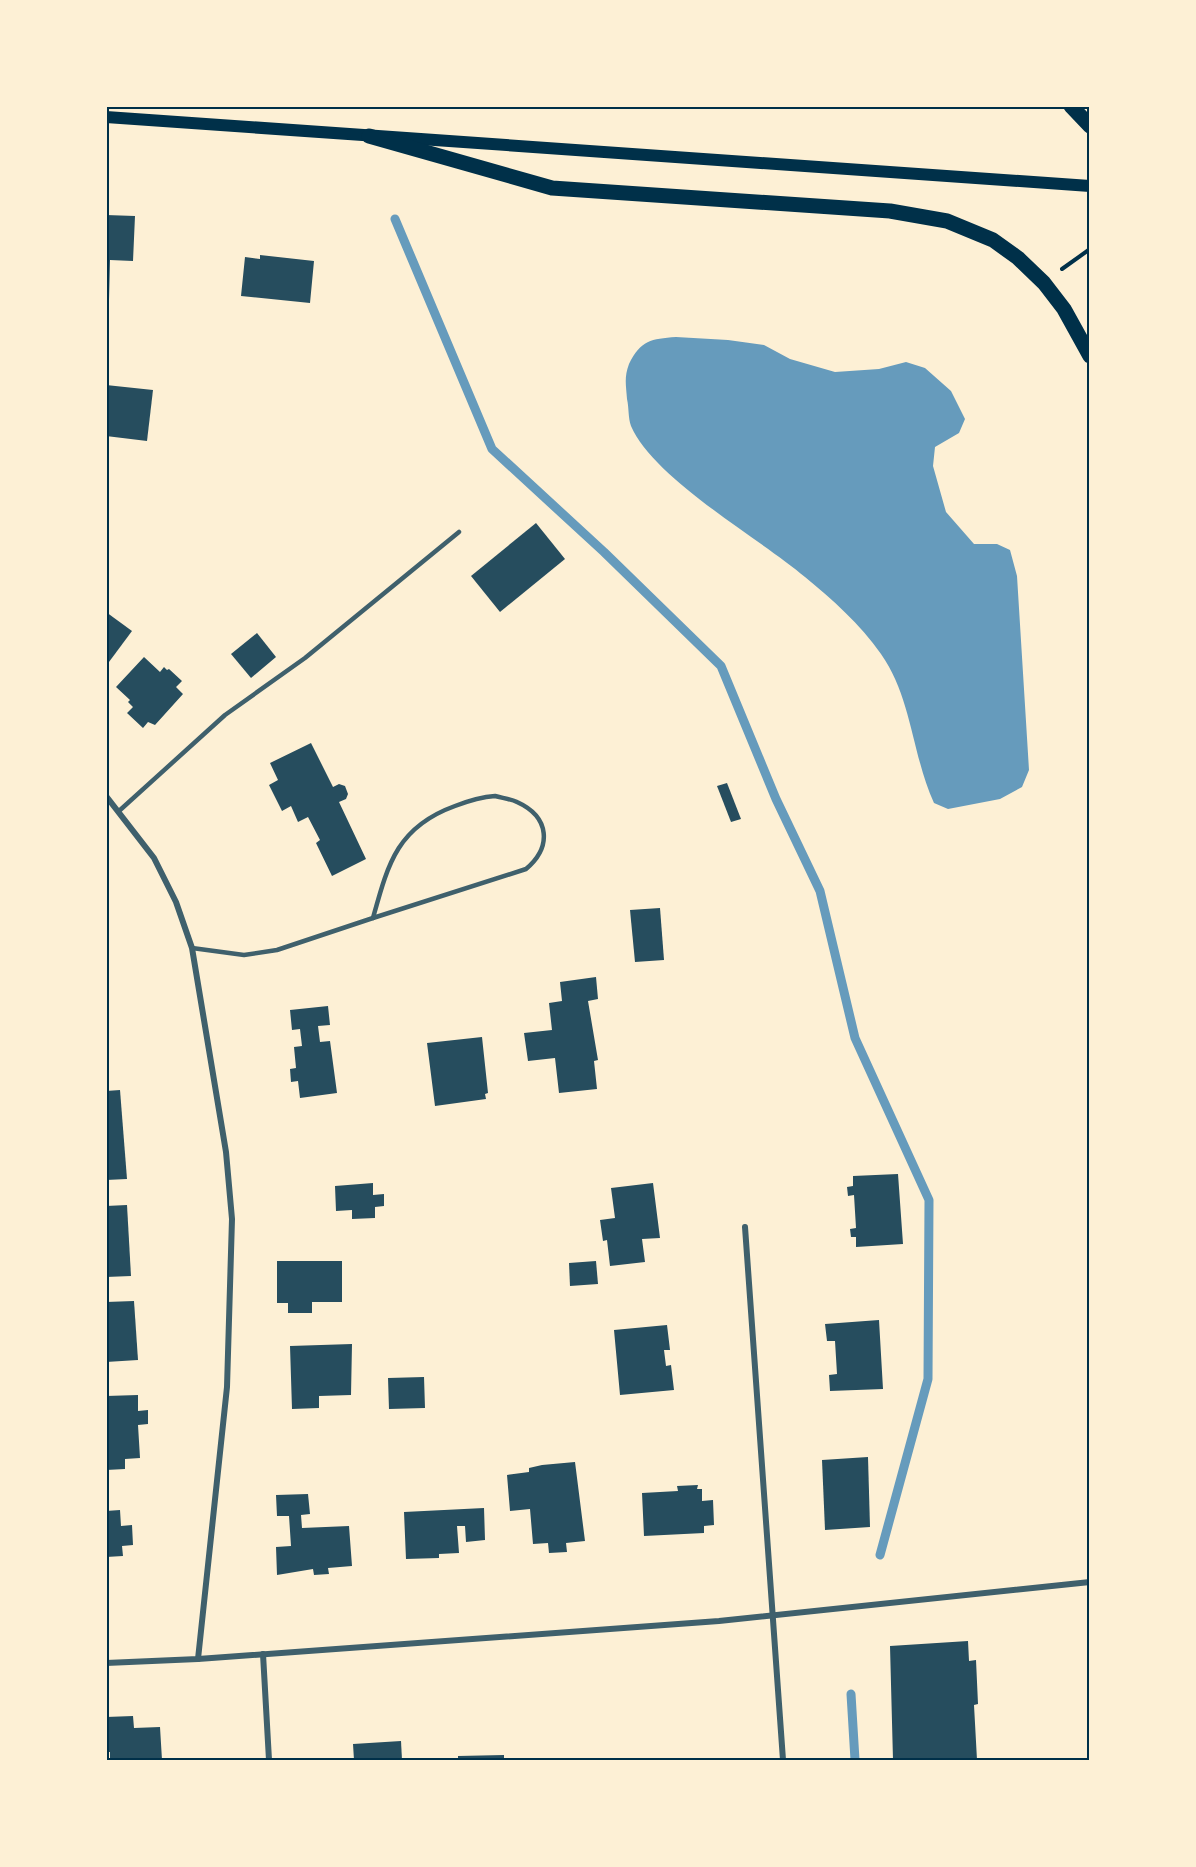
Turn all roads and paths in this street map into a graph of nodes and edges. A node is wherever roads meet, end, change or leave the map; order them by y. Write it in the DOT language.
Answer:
graph roads {
  1 [pos="1071,106"];
  2 [pos="106,117"];
  3 [pos="1089,126"];
  4 [pos="369,136"];
  5 [pos="1089,186"];
  6 [pos="1089,249"];
  7 [pos="1059,271"];
  8 [pos="1089,356"];
  9 [pos="459,532"];
  10 [pos="106,796"];
  11 [pos="119,811"];
  12 [pos="373,918"];
  13 [pos="192,948"];
  14 [pos="746,1227"];
  15 [pos="1089,1582"];
  16 [pos="773,1615"];
  17 [pos="263,1654"];
  18 [pos="198,1659"];
  19 [pos="106,1662"];
  20 [pos="269,1761"];
  21 [pos="783,1761"];
  1 -- 3 [label="main road"];
  2 -- 4 [label="main road"];
  4 -- 5 [label="main road"];
  4 -- 8 [label="main road"];
  6 -- 7 [label="path"];
  9 -- 11 [label="lane"];
  10 -- 11 [label="street"];
  11 -- 13 [label="street"];
  12 -- 12 [label="lane"];
  12 -- 13 [label="lane"];
  13 -- 18 [label="street"];
  14 -- 16 [label="street"];
  15 -- 16 [label="street"];
  16 -- 17 [label="street"];
  16 -- 21 [label="street"];
  17 -- 18 [label="street"];
  17 -- 20 [label="street"];
  18 -- 19 [label="street"];
}
